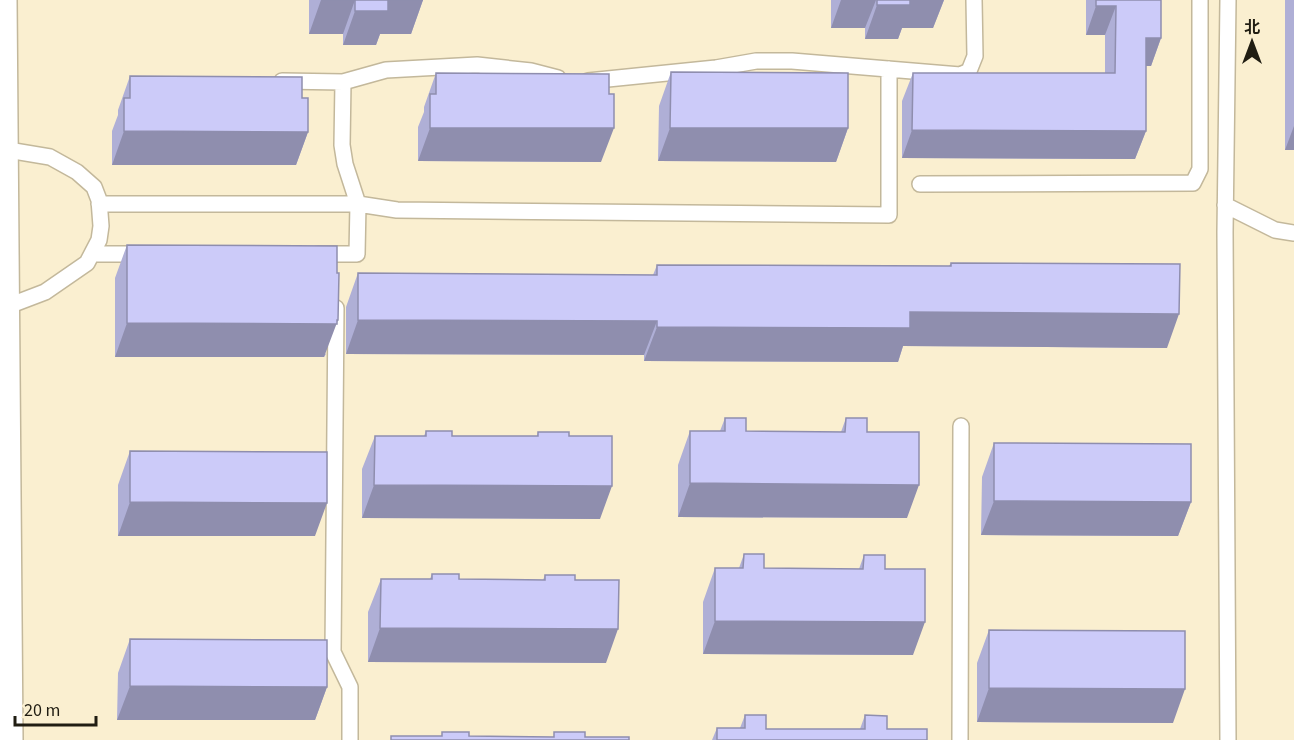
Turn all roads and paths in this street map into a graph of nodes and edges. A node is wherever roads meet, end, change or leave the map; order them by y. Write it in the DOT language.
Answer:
graph roads {
  1 [pos="0,0"];
  2 [pos="974,0"];
  3 [pos="1200,0"];
  4 [pos="1228,0"];
  5 [pos="889,69"];
  6 [pos="262,81"];
  7 [pos="343,82"];
  8 [pos="2,149"];
  9 [pos="920,184"];
  10 [pos="99,204"];
  11 [pos="358,204"];
  12 [pos="1225,205"];
  13 [pos="1294,233"];
  14 [pos="94,254"];
  15 [pos="163,254"];
  16 [pos="302,254"];
  17 [pos="336,289"];
  18 [pos="3,308"];
  19 [pos="961,426"];
  20 [pos="6,740"];
  21 [pos="350,740"];
  22 [pos="960,740"];
  23 [pos="1228,740"];
  1 -- 8 [label="street"];
  2 -- 5 [label="lane"];
  3 -- 9 [label="lane"];
  4 -- 12 [label="lane"];
  5 -- 7 [label="lane"];
  5 -- 11 [label="lane"];
  6 -- 7 [label="lane"];
  7 -- 11 [label="lane"];
  8 -- 10 [label="lane"];
  8 -- 18 [label="street"];
  10 -- 11 [label="lane"];
  10 -- 14 [label="lane"];
  11 -- 16 [label="lane"];
  12 -- 13 [label="lane"];
  12 -- 23 [label="lane"];
  14 -- 15 [label="lane"];
  14 -- 18 [label="lane"];
  17 -- 21 [label="lane"];
  18 -- 20 [label="street"];
  19 -- 22 [label="lane"];
}
